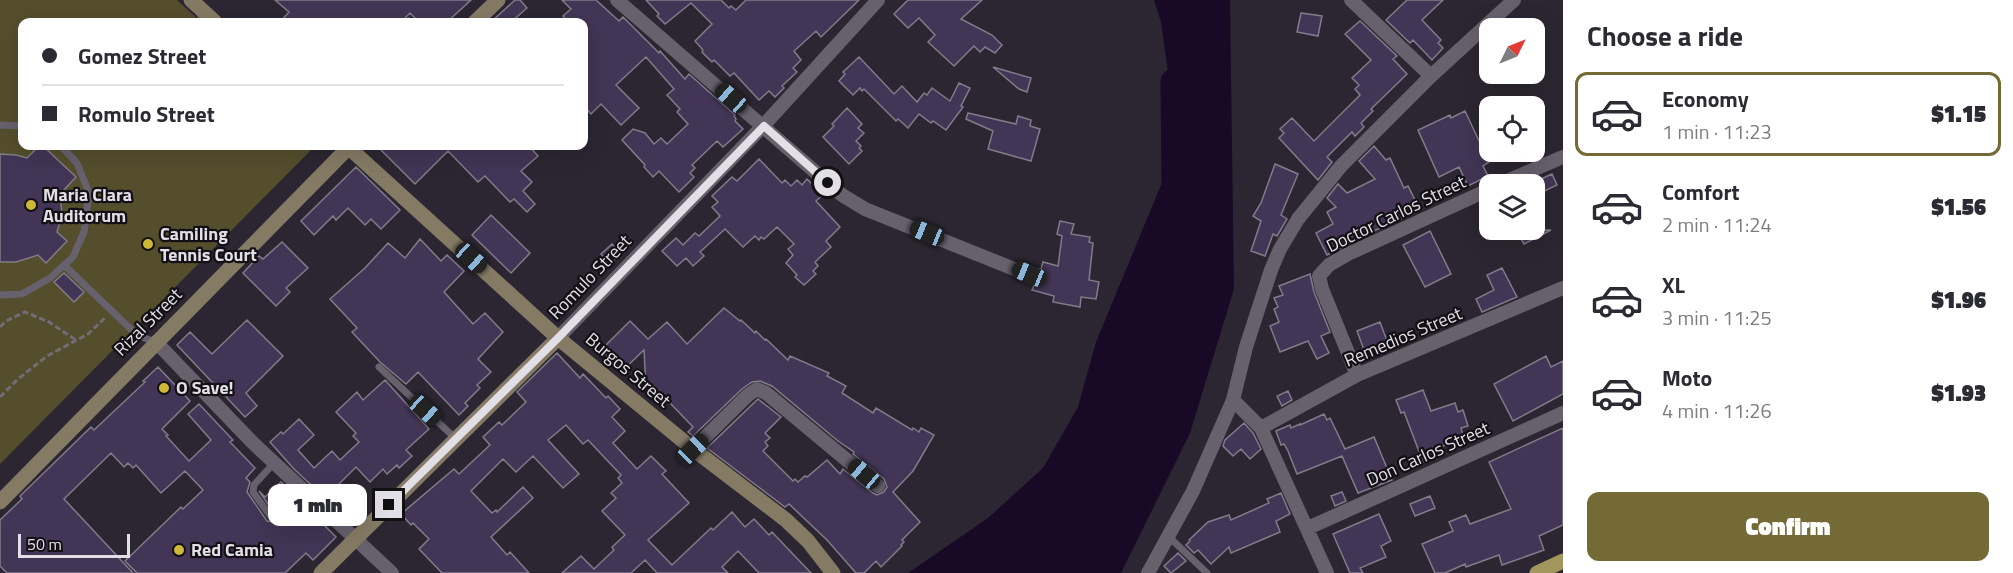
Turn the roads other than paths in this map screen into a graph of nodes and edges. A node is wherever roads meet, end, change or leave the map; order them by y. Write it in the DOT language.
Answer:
graph roads {
  1 [pos="191,0"];
  2 [pos="498,0"];
  3 [pos="617,0"];
  4 [pos="878,0"];
  5 [pos="1351,0"];
  6 [pos="1514,0"];
  7 [pos="204,18"];
  8 [pos="479,18"];
  9 [pos="1431,76"];
  10 [pos="0,125"];
  11 [pos="18,126"];
  12 [pos="764,126"];
  13 [pos="67,150"];
  14 [pos="344,150"];
  15 [pos="352,150"];
  16 [pos="1563,157"];
  17 [pos="1523,174"];
  18 [pos="1479,194"];
  19 [pos="64,265"];
  20 [pos="1029,274"];
  21 [pos="1563,288"];
  22 [pos="0,295"];
  23 [pos="558,338"];
  24 [pos="156,342"];
  25 [pos="379,368"];
  26 [pos="1357,375"];
  27 [pos="1233,400"];
  28 [pos="1563,412"];
  29 [pos="1261,428"];
  30 [pos="456,438"];
  31 [pos="693,449"];
  32 [pos="274,463"];
  33 [pos="878,486"];
  34 [pos="0,502"];
  35 [pos="271,517"];
  36 [pos="1308,528"];
  37 [pos="1168,536"];
  38 [pos="356,538"];
  39 [pos="1563,561"];
  40 [pos="321,573"];
  41 [pos="392,573"];
  42 [pos="833,573"];
  43 [pos="1149,573"];
  44 [pos="1207,573"];
  45 [pos="1327,573"];
  46 [pos="1538,573"];
  1 -- 7 [label="street"];
  2 -- 8 [label="street"];
  3 -- 12 [label="street"];
  4 -- 12 [label="street, Romulo Street"];
  5 -- 9 [label="street"];
  6 -- 9 [label="street"];
  9 -- 27 [label="street"];
  10 -- 11 [label="lane"];
  12 -- 20 [label="street"];
  12 -- 23 [label="street, Romulo Street"];
  13 -- 19 [label="lane"];
  14 -- 24 [label="street, Rizal Street"];
  15 -- 23 [label="street, Burgos Street"];
  16 -- 17 [label="street"];
  18 -- 26 [label="street, Doctor Carlos Street"];
  19 -- 22 [label="lane"];
  19 -- 24 [label="lane"];
  21 -- 26 [label="street, Remedios Street"];
  23 -- 30 [label="street, Romulo Street"];
  23 -- 31 [label="street, Burgos Street"];
  24 -- 32 [label="street"];
  24 -- 34 [label="street, Rizal Street"];
  25 -- 30 [label="lane"];
  26 -- 29 [label="street, Remedios Street"];
  27 -- 29 [label="street"];
  27 -- 37 [label="street"];
  28 -- 36 [label="street, Don Carlos Street"];
  29 -- 36 [label="street"];
  30 -- 38 [label="street, Romulo Street"];
  31 -- 33 [label="street"];
  31 -- 42 [label="street, Burgos Street"];
  32 -- 35 [label="lane"];
  32 -- 38 [label="street"];
  36 -- 45 [label="street"];
  37 -- 43 [label="street"];
  37 -- 44 [label="lane"];
  38 -- 40 [label="street, Romulo Street"];
  38 -- 41 [label="street"];
  39 -- 46 [label="main road"];
}
